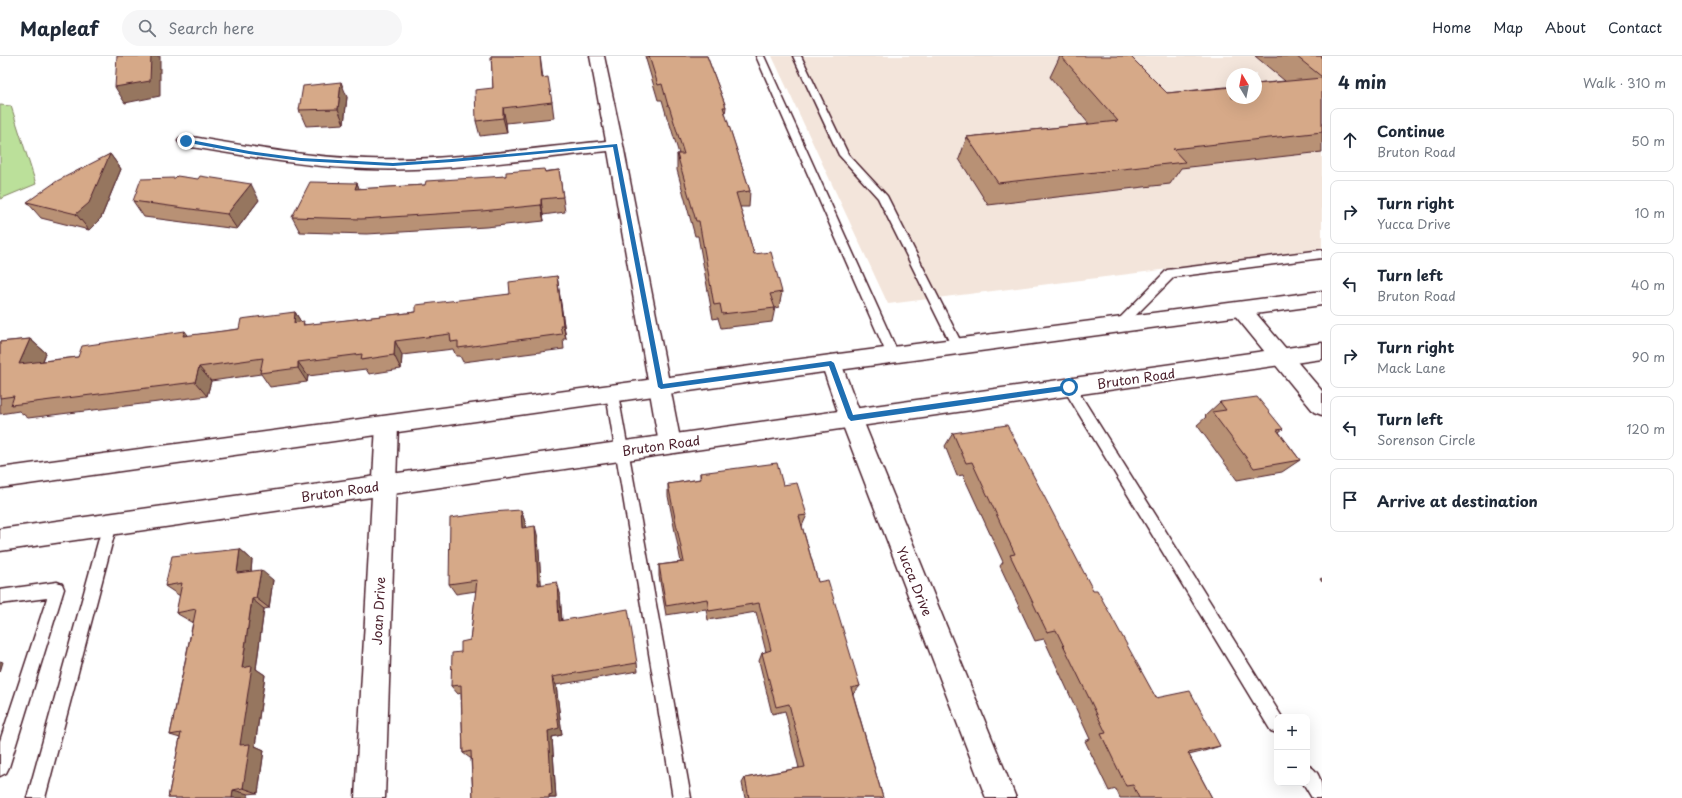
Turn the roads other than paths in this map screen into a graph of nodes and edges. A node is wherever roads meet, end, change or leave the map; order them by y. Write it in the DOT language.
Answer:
graph roads {
  1 [pos="597,56"];
  2 [pos="760,56"];
  3 [pos="797,56"];
  4 [pos="186,141"];
  5 [pos="615,145"];
  6 [pos="1322,254"];
  7 [pos="1322,298"];
  8 [pos="1241,309"];
  9 [pos="1119,325"];
  10 [pos="957,346"];
  11 [pos="1322,351"];
  12 [pos="893,355"];
  13 [pos="1280,357"];
  14 [pos="831,363"];
  15 [pos="661,387"];
  16 [pos="1069,387"];
  17 [pos="612,394"];
  18 [pos="1322,406"];
  19 [pos="851,418"];
  20 [pos="387,425"];
  21 [pos="670,444"];
  22 [pos="623,451"];
  23 [pos="0,478"];
  24 [pos="384,485"];
  25 [pos="110,524"];
  26 [pos="0,540"];
  27 [pos="0,597"];
  28 [pos="1274,720"];
  29 [pos="0,767"];
  30 [pos="1310,779"];
  31 [pos="36,798"];
  32 [pos="370,798"];
  33 [pos="682,798"];
  34 [pos="1001,798"];
  35 [pos="1322,798"];
  1 -- 5 [label="main road"];
  2 -- 12 [label="lane"];
  3 -- 10 [label="lane"];
  4 -- 5 [label="main road"];
  5 -- 15 [label="main road"];
  6 -- 9 [label="lane"];
  7 -- 8 [label="main road"];
  8 -- 9 [label="main road"];
  8 -- 13 [label="main road"];
  9 -- 10 [label="main road"];
  10 -- 12 [label="main road"];
  11 -- 13 [label="main road, Bruton Road"];
  12 -- 14 [label="main road"];
  13 -- 16 [label="main road, Bruton Road"];
  13 -- 18 [label="main road"];
  14 -- 15 [label="main road"];
  14 -- 19 [label="main road, Yucca Drive"];
  15 -- 17 [label="main road"];
  15 -- 21 [label="main road"];
  16 -- 19 [label="main road, Bruton Road"];
  16 -- 28 [label="lane"];
  17 -- 20 [label="main road"];
  17 -- 22 [label="lane"];
  19 -- 21 [label="main road, Bruton Road"];
  19 -- 34 [label="main road, Yucca Drive"];
  20 -- 23 [label="main road"];
  20 -- 24 [label="main road, Joan Drive"];
  21 -- 22 [label="main road, Bruton Road"];
  22 -- 24 [label="main road, Bruton Road"];
  22 -- 33 [label="lane"];
  24 -- 25 [label="main road, Bruton Road"];
  24 -- 32 [label="main road, Joan Drive"];
  25 -- 26 [label="main road, Bruton Road"];
  25 -- 31 [label="lane"];
  27 -- 29 [label="lane"];
  30 -- 35 [label="lane"];
}
